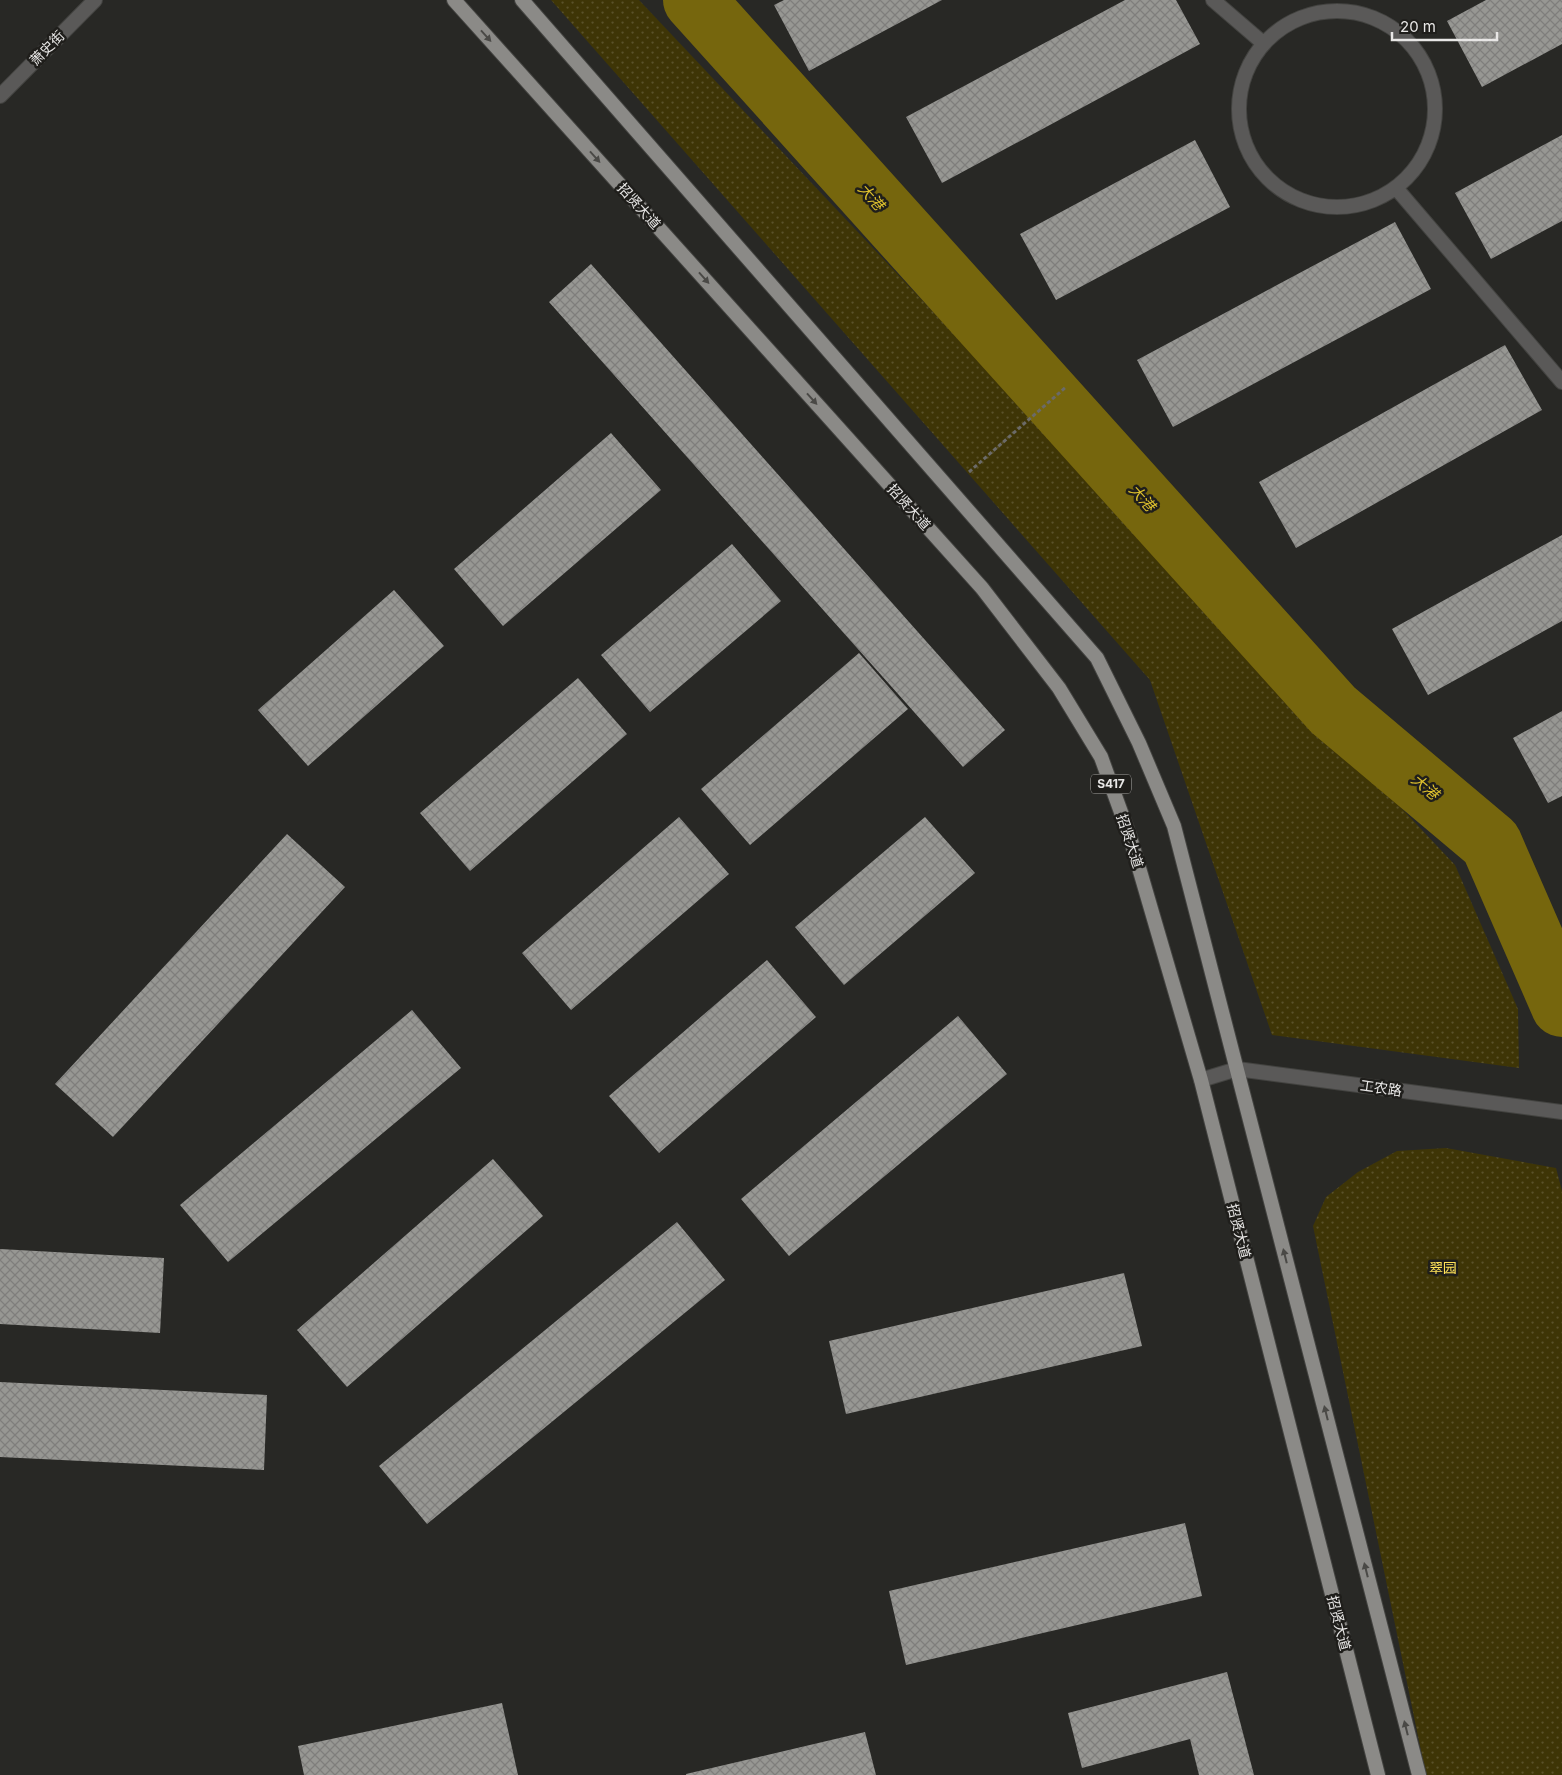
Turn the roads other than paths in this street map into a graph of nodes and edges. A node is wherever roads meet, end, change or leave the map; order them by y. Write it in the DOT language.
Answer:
graph roads {
  1 [pos="95,0"];
  2 [pos="454,0"];
  3 [pos="522,0"];
  4 [pos="1213,0"];
  5 [pos="1264,43"];
  6 [pos="0,96"];
  7 [pos="1396,188"];
  8 [pos="1562,382"];
  9 [pos="1238,1069"];
  10 [pos="1201,1080"];
  11 [pos="1562,1112"];
  12 [pos="1378,1775"];
  13 [pos="1419,1775"];
  1 -- 6 [label="street, 萧史街"];
  2 -- 10 [label="main road, 招贤大道 / S417, one-way"];
  3 -- 9 [label="main road, S417"];
  4 -- 5 [label="street"];
  5 -- 7 [label="street"];
  5 -- 7 [label="street"];
  7 -- 8 [label="street"];
  9 -- 10 [label="street, 工农路"];
  9 -- 11 [label="street, 工农路"];
  13 -- 9 [label="main road, S417, one-way"];
  10 -- 12 [label="main road, 招贤大道 / S417"];
}
